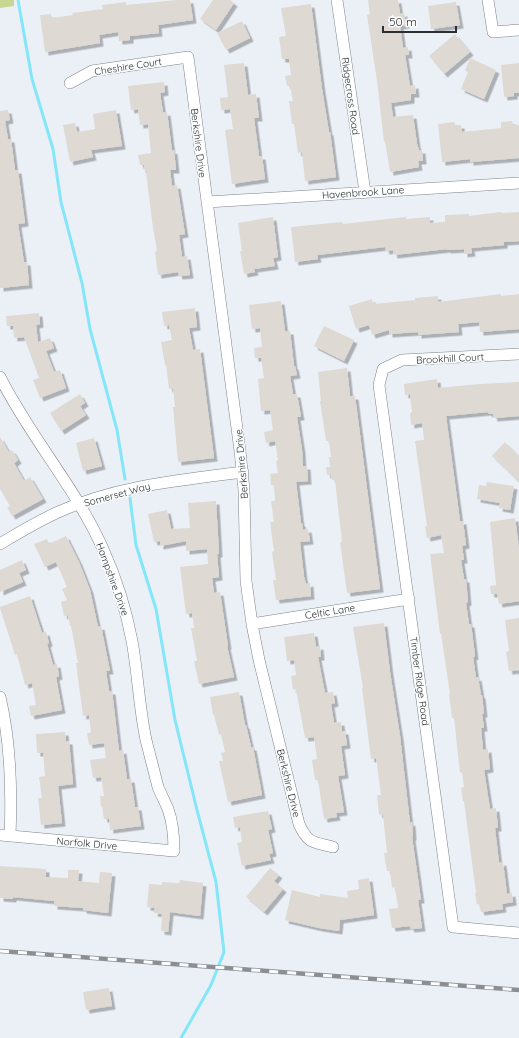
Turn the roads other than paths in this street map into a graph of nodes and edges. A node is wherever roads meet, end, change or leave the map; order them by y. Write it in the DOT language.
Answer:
graph roads {
  1 [pos="337,0"];
  2 [pos="488,0"];
  3 [pos="519,30"];
  4 [pos="188,57"];
  5 [pos="70,83"];
  6 [pos="519,183"];
  7 [pos="365,192"];
  8 [pos="207,202"];
  9 [pos="519,354"];
  10 [pos="383,369"];
  11 [pos="0,378"];
  12 [pos="243,472"];
  13 [pos="79,504"];
  14 [pos="0,544"];
  15 [pos="409,599"];
  16 [pos="252,624"];
  17 [pos="0,697"];
  18 [pos="5,836"];
  19 [pos="333,847"];
  20 [pos="174,851"];
  21 [pos="519,933"];
  1 -- 7 [label="street, Ridgecross Road"];
  2 -- 3 [label="street"];
  4 -- 5 [label="street, Cheshire Court"];
  4 -- 8 [label="street, Berkshire Drive"];
  6 -- 7 [label="street, Havenbrook Lane"];
  7 -- 8 [label="street, Havenbrook Lane"];
  8 -- 12 [label="street, Berkshire Drive"];
  9 -- 10 [label="street, Brookhill Court"];
  10 -- 15 [label="street, Timber Ridge Road"];
  11 -- 13 [label="street, Hampshire Drive"];
  12 -- 13 [label="street, Somerset Way"];
  12 -- 16 [label="street, Berkshire Drive"];
  13 -- 14 [label="street, Somerset Way"];
  13 -- 20 [label="street, Hampshire Drive"];
  15 -- 16 [label="street, Celtic Lane"];
  15 -- 21 [label="street, Timber Ridge Road"];
  16 -- 19 [label="street, Berkshire Drive"];
  17 -- 18 [label="street"];
  18 -- 20 [label="street, Norfolk Drive"];
}
